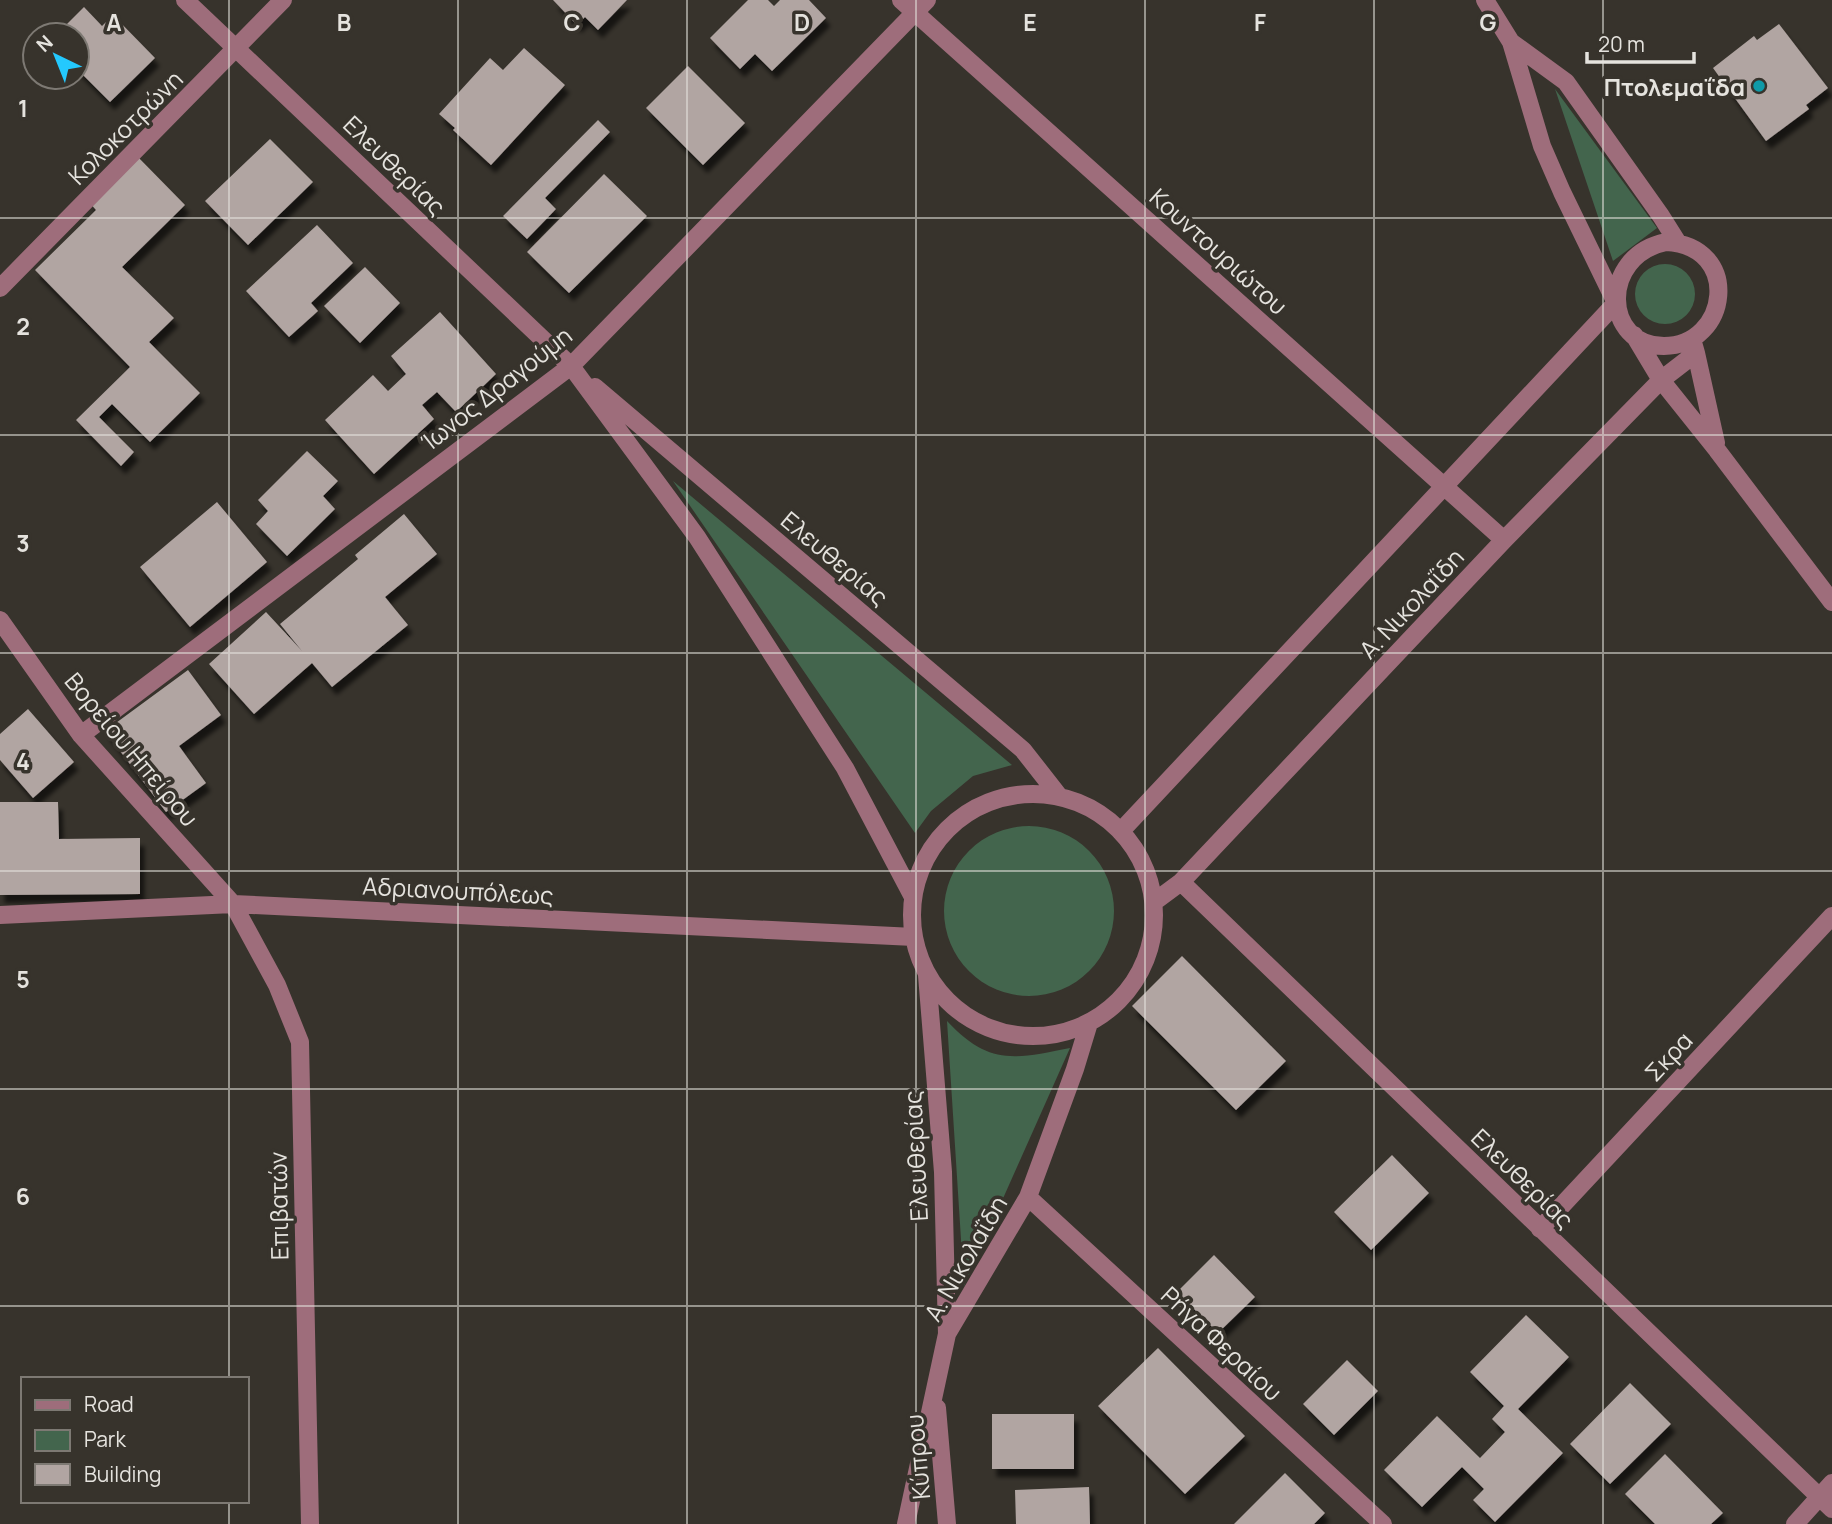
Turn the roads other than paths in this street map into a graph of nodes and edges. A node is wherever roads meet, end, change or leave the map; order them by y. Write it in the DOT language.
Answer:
graph roads {
  1 [pos="185,0"];
  2 [pos="283,0"];
  3 [pos="901,0"];
  4 [pos="1485,0"];
  5 [pos="921,7"];
  6 [pos="1511,42"];
  7 [pos="238,48"];
  8 [pos="1678,243"];
  9 [pos="0,288"];
  10 [pos="1616,303"];
  11 [pos="1634,335"];
  12 [pos="1694,346"];
  13 [pos="570,366"];
  14 [pos="1661,380"];
  15 [pos="1717,450"];
  16 [pos="1444,485"];
  17 [pos="1504,540"];
  18 [pos="1832,602"];
  19 [pos="0,620"];
  20 [pos="81,735"];
  21 [pos="1059,796"];
  22 [pos="1121,831"];
  23 [pos="1181,882"];
  24 [pos="913,897"];
  25 [pos="1154,901"];
  26 [pos="233,904"];
  27 [pos="0,915"];
  28 [pos="1832,916"];
  29 [pos="914,937"];
  30 [pos="927,975"];
  31 [pos="1089,1023"];
  32 [pos="1028,1197"];
  33 [pos="1540,1229"];
  34 [pos="947,1334"];
  35 [pos="936,1387"];
  36 [pos="1832,1483"];
  37 [pos="1826,1503"];
  38 [pos="310,1524"];
  39 [pos="906,1524"];
  40 [pos="947,1524"];
  41 [pos="1384,1524"];
  42 [pos="1795,1524"];
  1 -- 7 [label="street, Ελευθερίας"];
  2 -- 7 [label="street, Κολοκοτρώνη"];
  3 -- 5 [label="street, Κουντουριώτου"];
  4 -- 6 [label="street"];
  5 -- 13 [label="street, Ίωνος Δραγούμη"];
  5 -- 16 [label="street, Κουντουριώτου"];
  6 -- 8 [label="street"];
  6 -- 10 [label="street"];
  7 -- 9 [label="street, Κολοκοτρώνη"];
  7 -- 13 [label="street, Ελευθερίας"];
  8 -- 10 [label="street"];
  8 -- 12 [label="street"];
  10 -- 11 [label="street"];
  10 -- 16 [label="street"];
  11 -- 12 [label="street"];
  11 -- 14 [label="street"];
  12 -- 14 [label="street, Α. Νικολαΐδη"];
  12 -- 15 [label="street"];
  13 -- 20 [label="street, Ίωνος Δραγούμη"];
  13 -- 21 [label="street, Ελευθερίας"];
  13 -- 24 [label="street, Ελευθερίας"];
  14 -- 15 [label="street"];
  14 -- 17 [label="street, Α. Νικολαΐδη"];
  15 -- 18 [label="street"];
  16 -- 17 [label="street, Κουντουριώτου"];
  16 -- 22 [label="street"];
  17 -- 23 [label="street, Α. Νικολαΐδη"];
  19 -- 20 [label="street, Βορείου Ηπείρου"];
  20 -- 26 [label="street, Βορείου Ηπείρου"];
  21 -- 22 [label="street"];
  21 -- 24 [label="street"];
  22 -- 25 [label="street"];
  23 -- 25 [label="street, Α. Νικολαΐδη"];
  23 -- 33 [label="street, Ελευθερίας"];
  24 -- 29 [label="street"];
  25 -- 31 [label="street"];
  26 -- 27 [label="street, Αδριανουπόλεως"];
  26 -- 29 [label="street, Αδριανουπόλεως"];
  26 -- 38 [label="street, Επιβατών"];
  28 -- 33 [label="street, Σκρα"];
  29 -- 30 [label="street"];
  30 -- 31 [label="street"];
  30 -- 34 [label="street, Ελευθερίας"];
  31 -- 32 [label="street, Α. Νικολαΐδη"];
  32 -- 34 [label="street, Α. Νικολαΐδη"];
  32 -- 41 [label="street, Ρήγα Φεραίου"];
  33 -- 37 [label="street, Ελευθερίας"];
  34 -- 35 [label="street, Α. Νικολαΐδη"];
  35 -- 39 [label="street, Α. Νικολαΐδη"];
  35 -- 40 [label="street, Κύπρου"];
  36 -- 37 [label="street"];
  37 -- 42 [label="street"];
}
